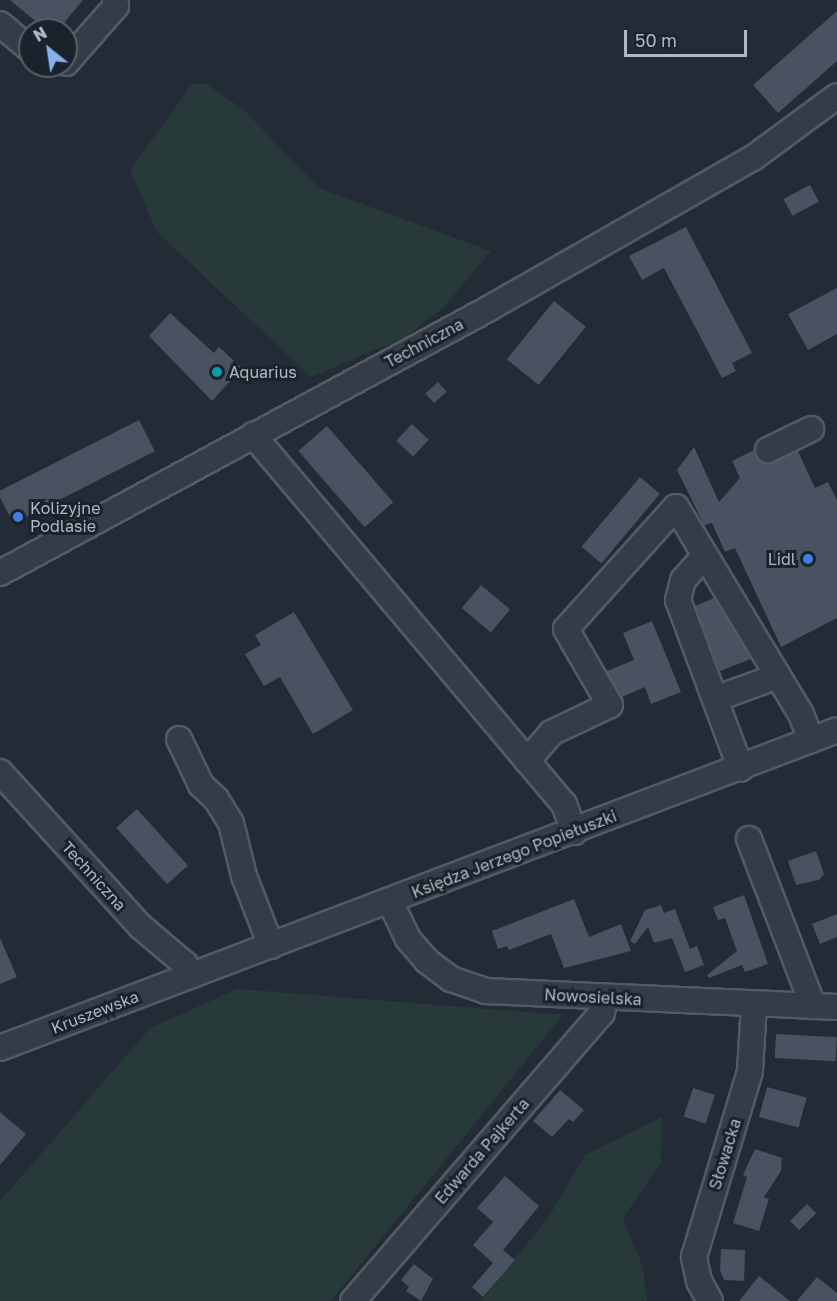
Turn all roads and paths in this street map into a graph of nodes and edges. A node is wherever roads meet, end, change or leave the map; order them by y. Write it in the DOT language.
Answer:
graph roads {
  1 [pos="115,0"];
  2 [pos="0,24"];
  3 [pos="18,39"];
  4 [pos="78,49"];
  5 [pos="837,96"];
  6 [pos="811,429"];
  7 [pos="253,435"];
  8 [pos="768,450"];
  9 [pos="705,555"];
  10 [pos="0,573"];
  11 [pos="778,676"];
  12 [pos="715,699"];
  13 [pos="837,730"];
  14 [pos="179,739"];
  15 [pos="811,740"];
  16 [pos="527,761"];
  17 [pos="741,768"];
  18 [pos="0,772"];
  19 [pos="574,832"];
  20 [pos="749,839"];
  21 [pos="390,902"];
  22 [pos="271,946"];
  23 [pos="190,976"];
  24 [pos="605,998"];
  25 [pos="754,1004"];
  26 [pos="813,1006"];
  27 [pos="837,1007"];
  28 [pos="0,1048"];
  29 [pos="353,1301"];
  30 [pos="710,1301"];
  1 -- 4 [label="street"];
  2 -- 3 [label="street"];
  5 -- 7 [label="street, Techniczna"];
  6 -- 8 [label="street"];
  7 -- 10 [label="street, Techniczna"];
  7 -- 16 [label="street"];
  9 -- 11 [label="street"];
  9 -- 12 [label="street"];
  9 -- 16 [label="street"];
  11 -- 12 [label="street"];
  11 -- 15 [label="street"];
  12 -- 17 [label="street"];
  13 -- 15 [label="street, Księdza Jerzego Popiełuszki"];
  14 -- 22 [label="street"];
  15 -- 17 [label="street, Księdza Jerzego Popiełuszki"];
  16 -- 19 [label="street"];
  17 -- 19 [label="street, Księdza Jerzego Popiełuszki"];
  18 -- 23 [label="street, Techniczna"];
  19 -- 21 [label="street, Księdza Jerzego Popiełuszki"];
  20 -- 26 [label="street"];
  21 -- 22 [label="street, Księdza Jerzego Popiełuszki"];
  21 -- 24 [label="street, Nowosielska"];
  22 -- 23 [label="street, Księdza Jerzego Popiełuszki"];
  23 -- 28 [label="street, Kruszewska"];
  24 -- 25 [label="street, Nowosielska"];
  24 -- 29 [label="street, Edwarda Pajkerta"];
  25 -- 26 [label="street, Nowosielska"];
  25 -- 30 [label="street, Słowacka"];
  26 -- 27 [label="street, Nowosielska"];
}
